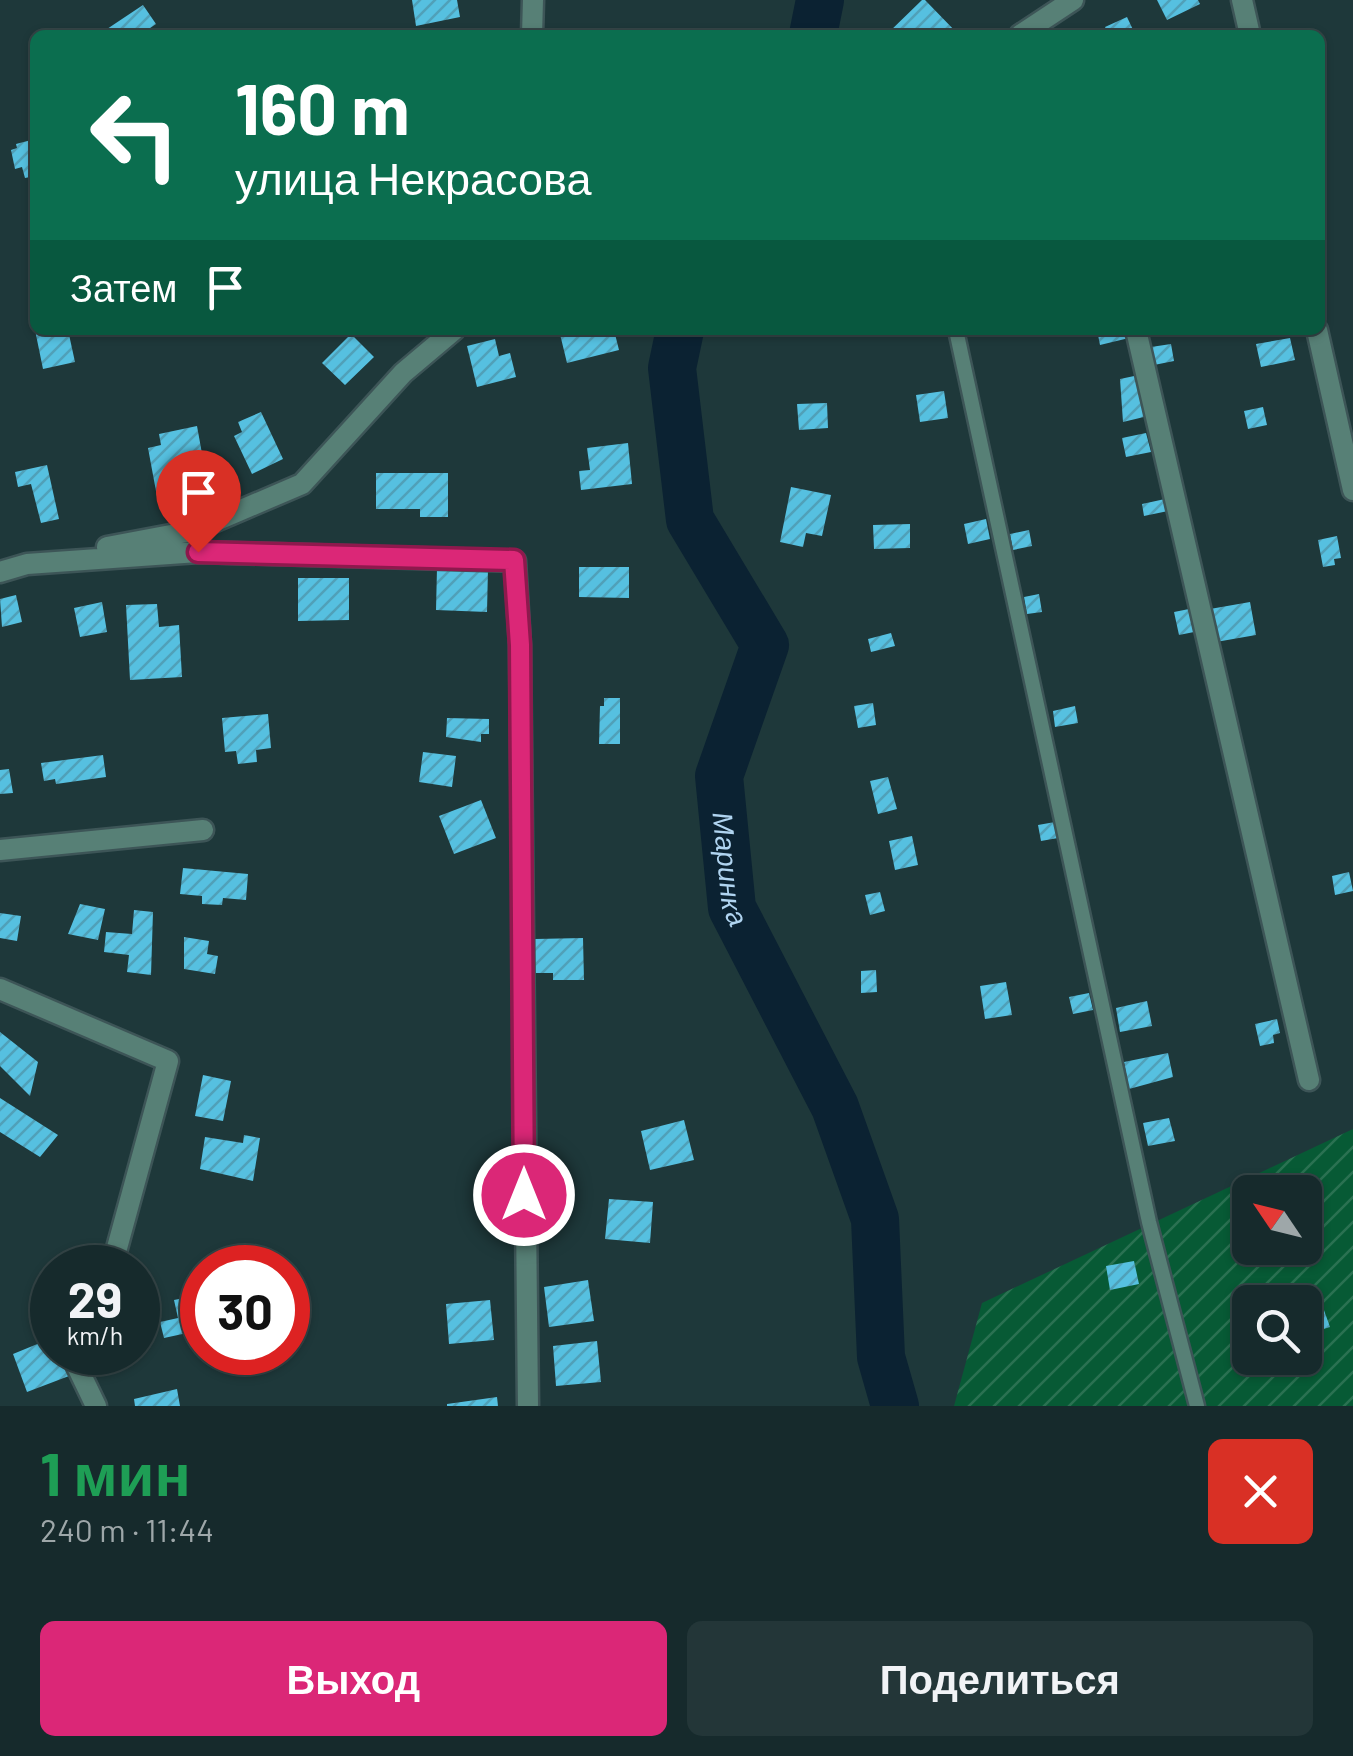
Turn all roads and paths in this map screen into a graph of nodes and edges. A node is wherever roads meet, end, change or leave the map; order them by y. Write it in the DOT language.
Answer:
graph roads {
  1 [pos="533,0"];
  2 [pos="1073,0"];
  3 [pos="1242,0"];
  4 [pos="1044,27"];
  5 [pos="532,30"];
  6 [pos="1249,30"];
  7 [pos="448,335"];
  8 [pos="957,335"];
  9 [pos="1137,335"];
  10 [pos="1318,335"];
  11 [pos="1353,490"];
  12 [pos="27,564"];
  13 [pos="0,572"];
  14 [pos="203,830"];
  15 [pos="0,850"];
  16 [pos="0,989"];
  17 [pos="1309,1080"];
  18 [pos="118,1245"];
  19 [pos="81,1375"];
  20 [pos="96,1406"];
  21 [pos="528,1406"];
  22 [pos="1197,1406"];
  1 -- 5 [label="street"];
  2 -- 4 [label="street"];
  3 -- 6 [label="street"];
  7 -- 12 [label="street"];
  8 -- 22 [label="lane"];
  9 -- 17 [label="street"];
  10 -- 11 [label="street"];
  12 -- 13 [label="street"];
  12 -- 21 [label="street"];
  14 -- 15 [label="street"];
  16 -- 18 [label="street"];
  19 -- 20 [label="street"];
}
